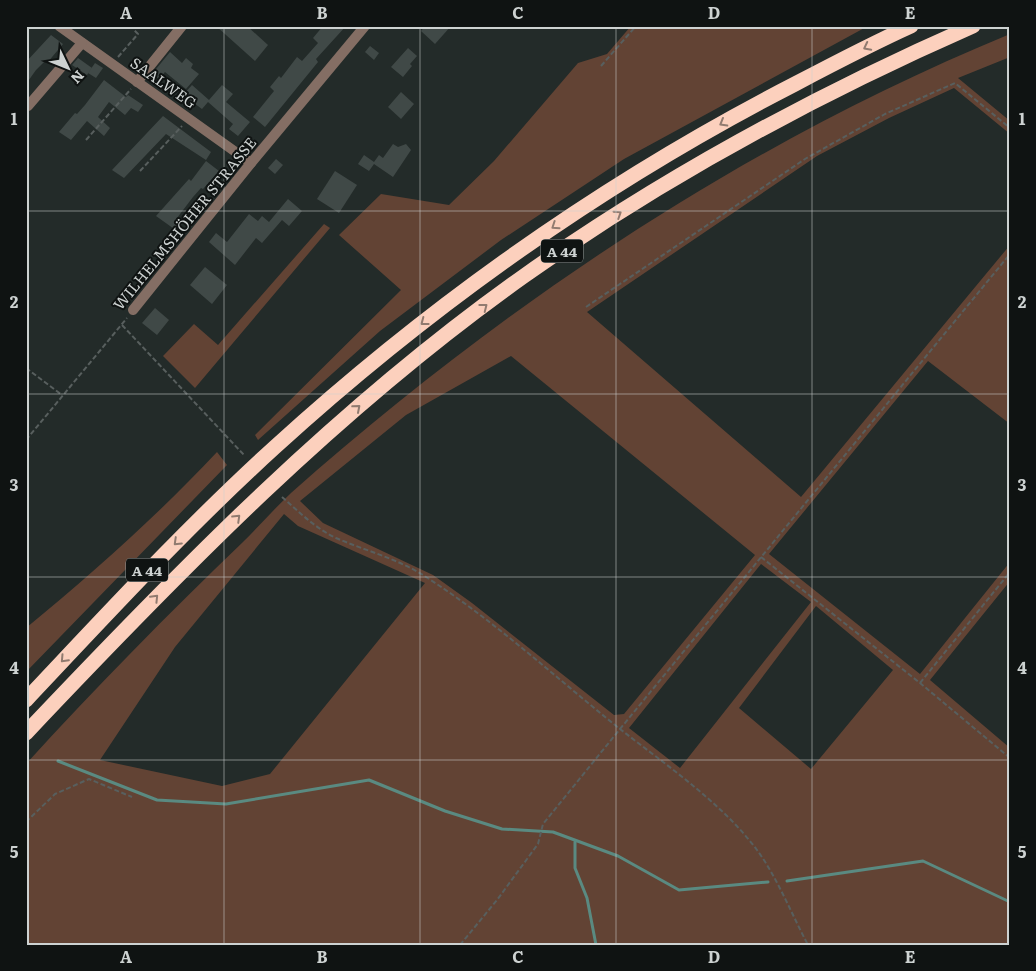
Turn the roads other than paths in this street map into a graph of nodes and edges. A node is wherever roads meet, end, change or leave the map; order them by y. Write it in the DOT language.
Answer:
graph roads {
  1 [pos="59,26"];
  2 [pos="182,26"];
  3 [pos="365,26"];
  4 [pos="911,26"];
  5 [pos="973,26"];
  6 [pos="82,43"];
  7 [pos="137,82"];
  8 [pos="28,106"];
  9 [pos="251,163"];
  10 [pos="133,310"];
  11 [pos="26,700"];
  12 [pos="26,733"];
  1 -- 6 [label="street, SAALWEG"];
  2 -- 7 [label="street"];
  3 -- 9 [label="street, WILHELMSHÖHER STRASSE"];
  4 -- 11 [label="highway, A 44, one-way"];
  12 -- 5 [label="highway, A 44, one-way"];
  6 -- 7 [label="street, SAALWEG"];
  6 -- 8 [label="street"];
  7 -- 9 [label="street, SAALWEG"];
  9 -- 10 [label="street, WILHELMSHÖHER STRASSE"];
}
